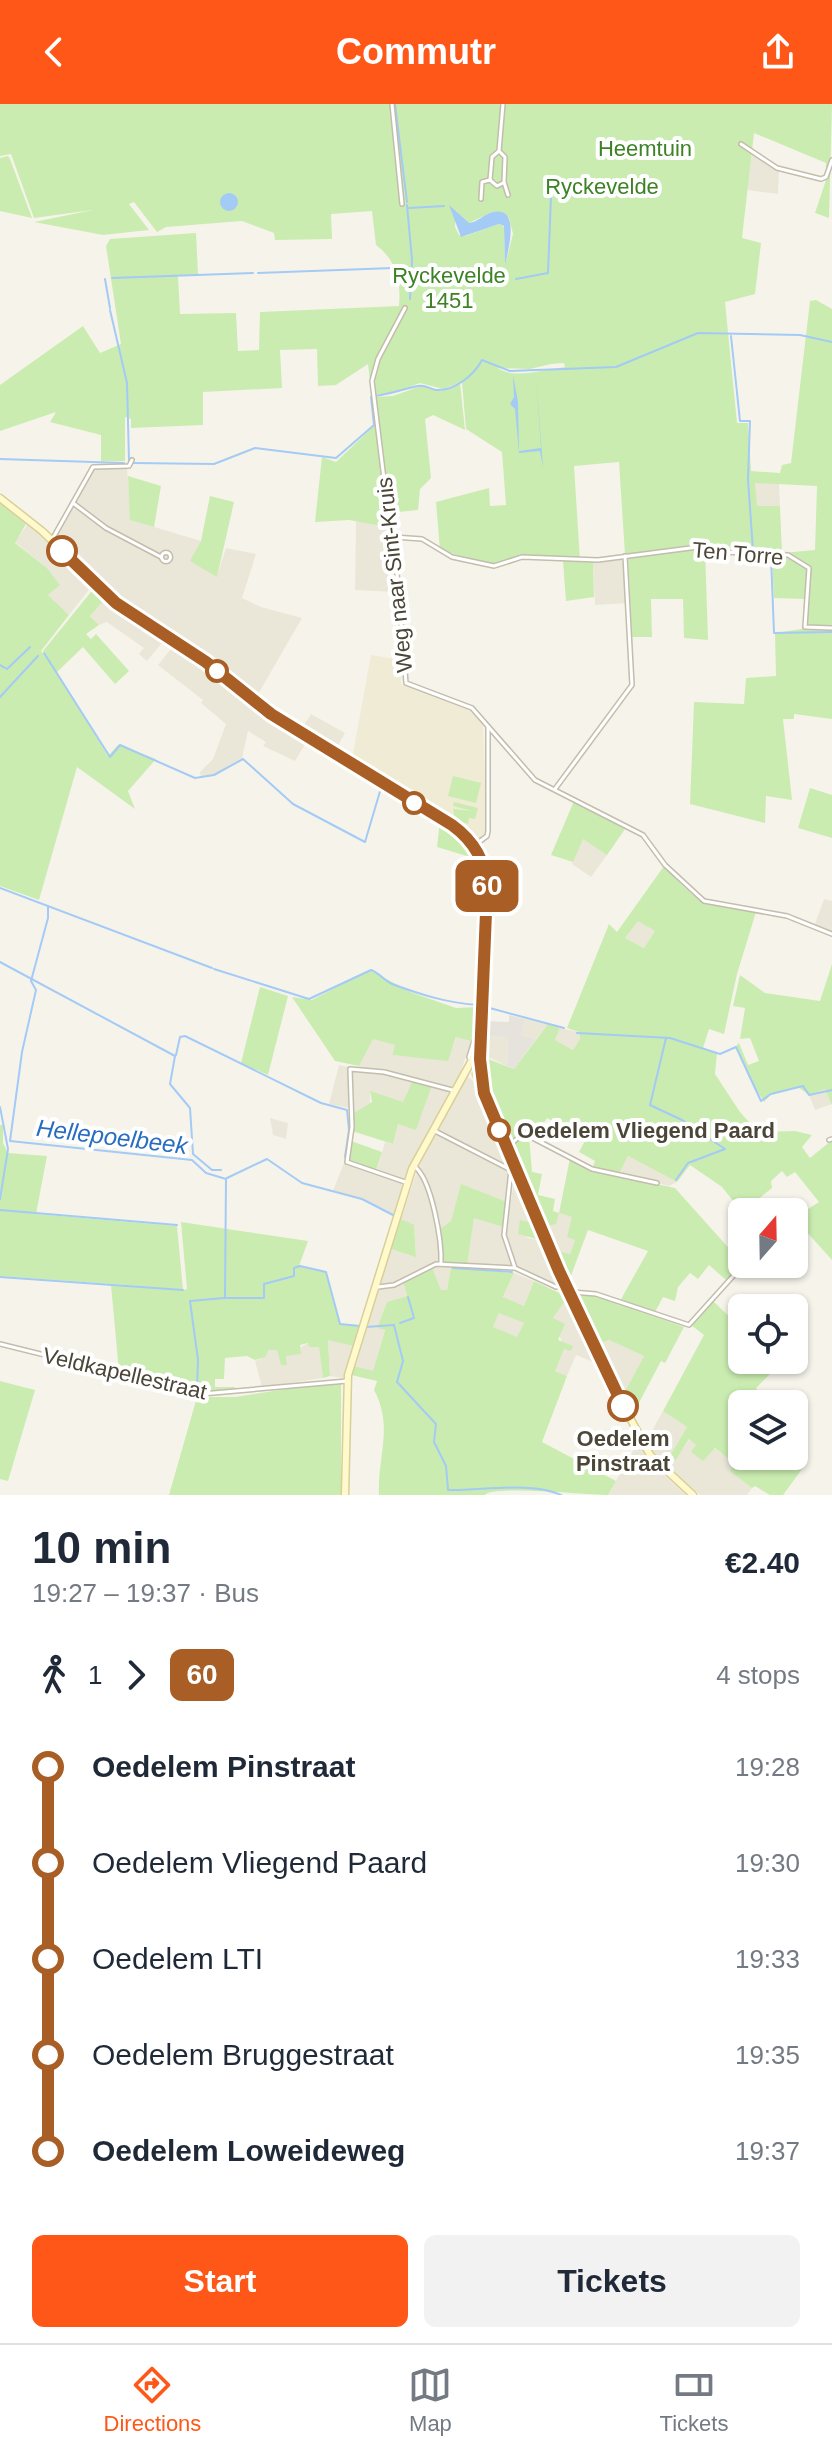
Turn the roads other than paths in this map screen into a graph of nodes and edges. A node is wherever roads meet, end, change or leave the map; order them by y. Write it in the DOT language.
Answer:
graph roads {
  1 [pos="392,104"];
  2 [pos="503,104"];
  3 [pos="741,144"];
  4 [pos="499,151"];
  5 [pos="832,160"];
  6 [pos="490,180"];
  7 [pos="504,182"];
  8 [pos="508,195"];
  9 [pos="481,199"];
  10 [pos="402,204"];
  11 [pos="405,308"];
  12 [pos="132,460"];
  13 [pos="0,498"];
  14 [pos="73,503"];
  15 [pos="394,537"];
  16 [pos="52,540"];
  17 [pos="625,556"];
  18 [pos="161,557"];
  19 [pos="832,628"];
  20 [pos="488,727"];
  21 [pos="555,789"];
  22 [pos="474,845"];
  23 [pos="832,934"];
  24 [pos="475,1067"];
  25 [pos="456,1091"];
  26 [pos="435,1131"];
  27 [pos="507,1148"];
  28 [pos="414,1166"];
  29 [pos="657,1183"];
  30 [pos="409,1184"];
  31 [pos="441,1264"];
  32 [pos="515,1268"];
  33 [pos="731,1278"];
  34 [pos="376,1287"];
  35 [pos="556,1287"];
  36 [pos="568,1292"];
  37 [pos="0,1344"];
  38 [pos="347,1381"];
  39 [pos="345,1495"];
  40 [pos="693,1495"];
  1 -- 10 [label="street"];
  2 -- 4 [label="street"];
  3 -- 5 [label="street"];
  4 -- 6 [label="street"];
  4 -- 7 [label="street"];
  6 -- 7 [label="street"];
  6 -- 9 [label="street"];
  7 -- 8 [label="street"];
  11 -- 15 [label="street, Weg naar Sint-Kruis"];
  12 -- 14 [label="street"];
  13 -- 16 [label="main road"];
  14 -- 16 [label="street"];
  14 -- 18 [label="street"];
  15 -- 17 [label="street, Ten Torre"];
  15 -- 20 [label="street, Weg naar Sint-Kruis"];
  16 -- 22 [label="main road"];
  17 -- 19 [label="street, Ten Torre"];
  17 -- 21 [label="street"];
  20 -- 21 [label="street, Weg naar Sint-Kruis"];
  20 -- 22 [label="street"];
  21 -- 23 [label="street, Weg naar Sint-Kruis"];
  22 -- 24 [label="main road"];
  24 -- 25 [label="main road"];
  24 -- 27 [label="main road"];
  25 -- 26 [label="main road"];
  25 -- 30 [label="street"];
  26 -- 28 [label="main road"];
  26 -- 32 [label="street"];
  27 -- 29 [label="street"];
  27 -- 36 [label="main road"];
  28 -- 30 [label="main road"];
  28 -- 31 [label="street"];
  30 -- 34 [label="main road"];
  31 -- 32 [label="street"];
  31 -- 34 [label="street"];
  32 -- 35 [label="street"];
  33 -- 36 [label="street"];
  34 -- 38 [label="main road"];
  36 -- 40 [label="main road"];
  37 -- 38 [label="street, Veldkapellestraat"];
  38 -- 39 [label="main road"];
}
